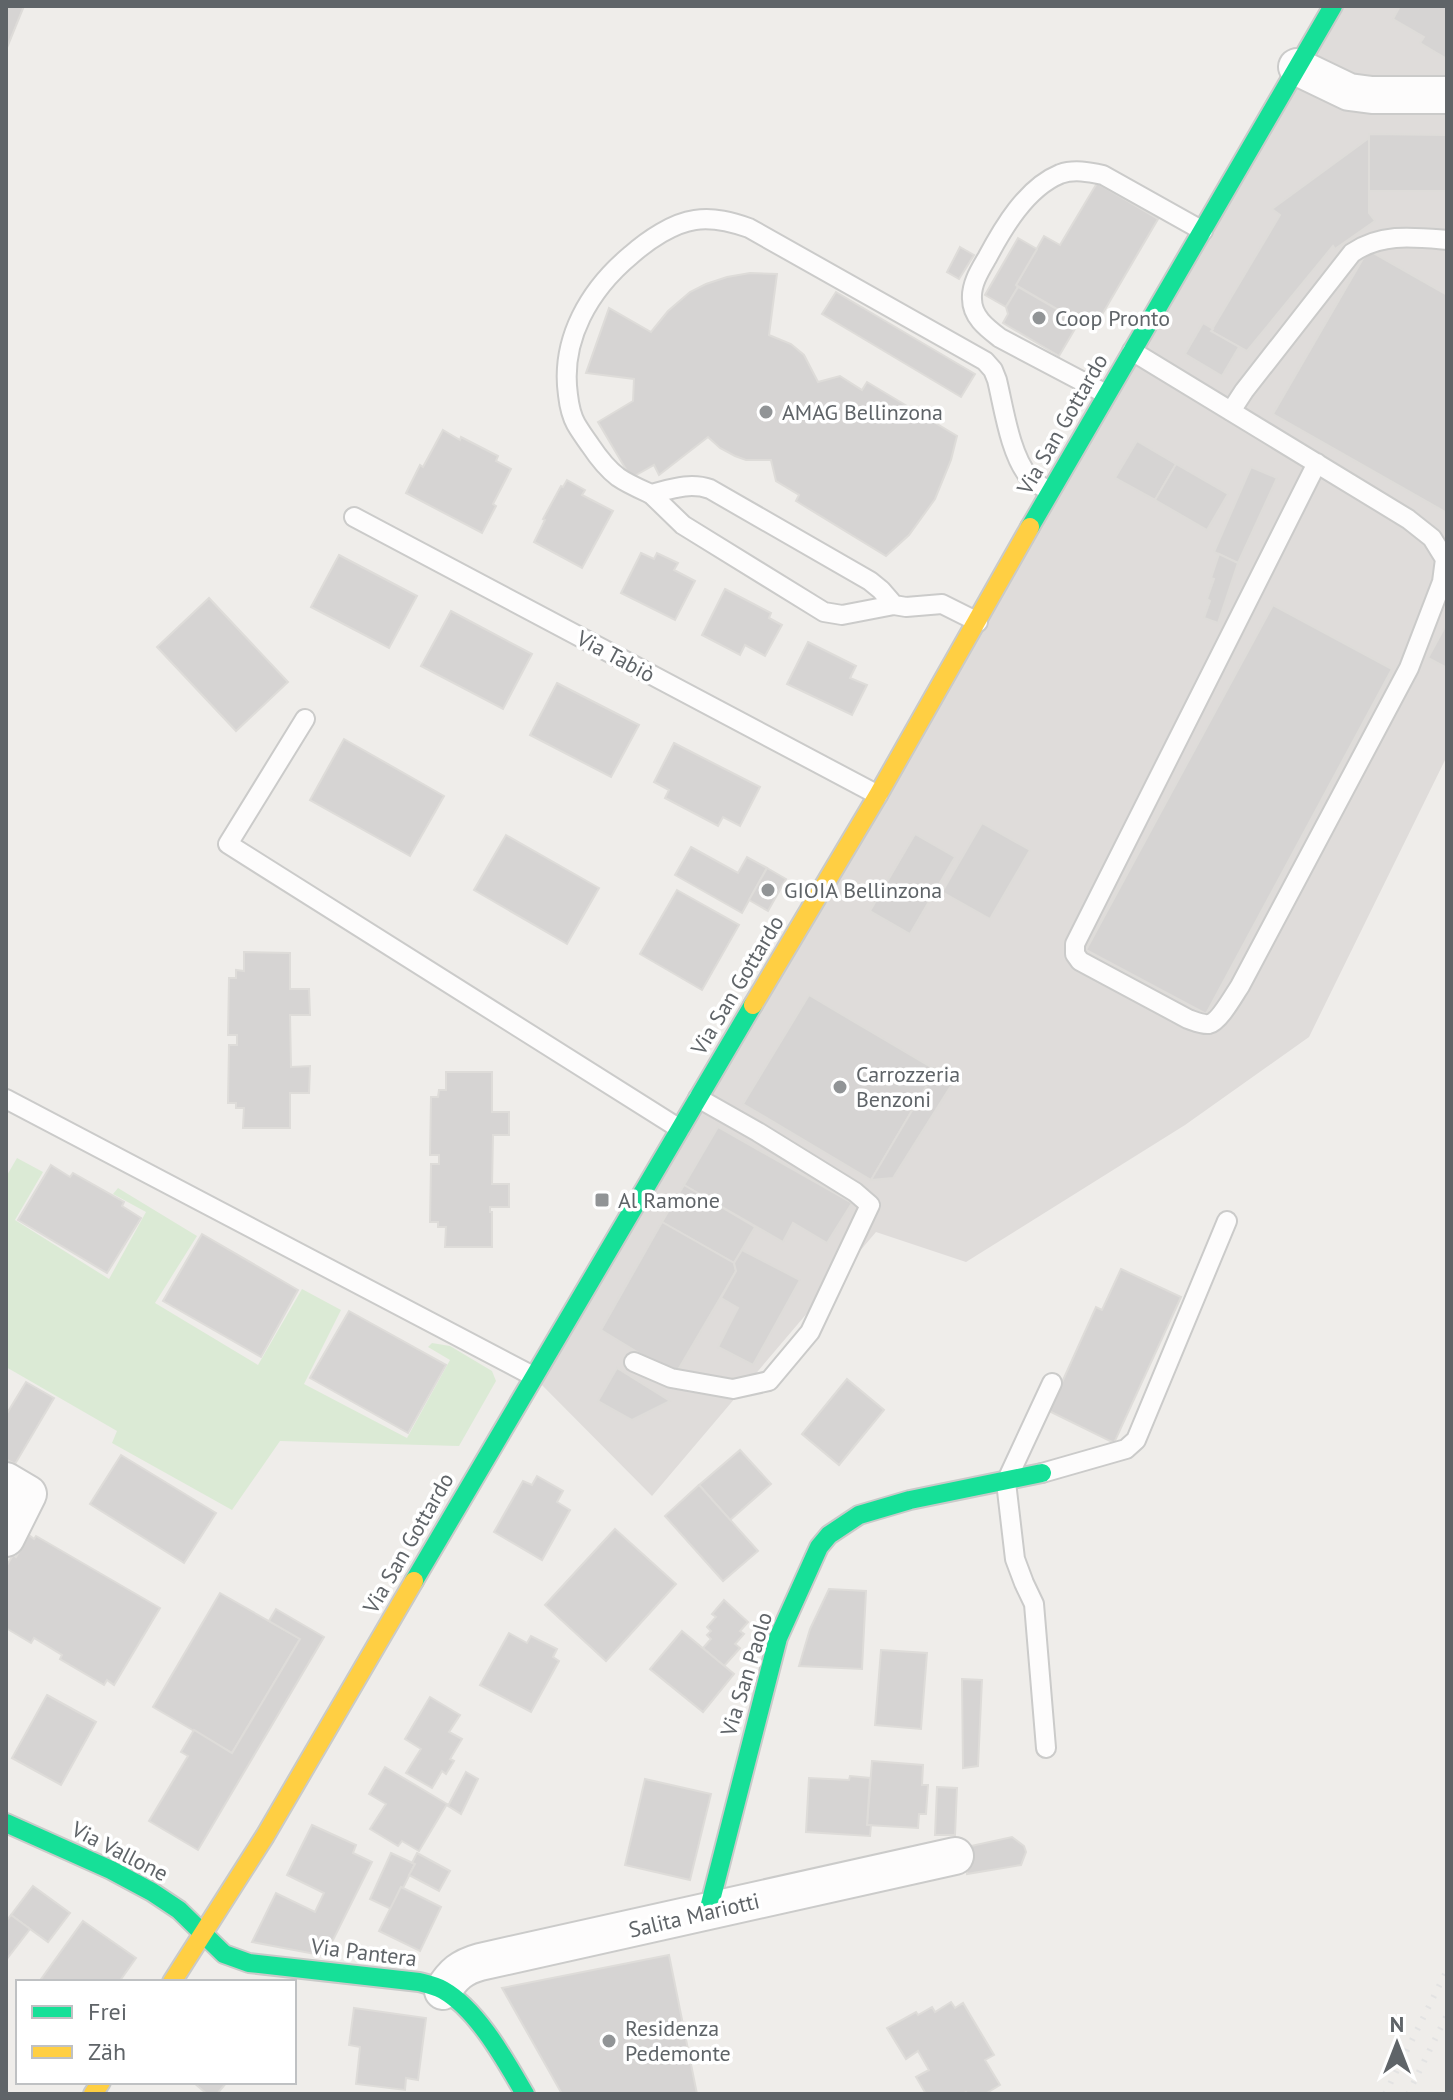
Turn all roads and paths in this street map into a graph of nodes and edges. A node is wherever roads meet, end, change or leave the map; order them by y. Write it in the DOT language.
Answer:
graph roads {
  1 [pos="1333,6"];
  2 [pos="1297,67"];
  3 [pos="1447,95"];
  4 [pos="1203,231"];
  5 [pos="1447,240"];
  6 [pos="1132,351"];
  7 [pos="1106,394"];
  8 [pos="1231,411"];
  9 [pos="1317,463"];
  10 [pos="1050,491"];
  11 [pos="651,494"];
  12 [pos="354,517"];
  13 [pos="1408,519"];
  14 [pos="1447,533"];
  15 [pos="894,605"];
  16 [pos="978,622"];
  17 [pos="305,719"];
  18 [pos="878,795"];
  19 [pos="698,1098"];
  20 [pos="6,1099"];
  21 [pos="680,1129"];
  22 [pos="1227,1221"];
  23 [pos="634,1362"];
  24 [pos="533,1376"];
  25 [pos="1052,1383"];
  26 [pos="1042,1473"];
  27 [pos="6,1481"];
  28 [pos="1006,1482"];
  29 [pos="6,1538"];
  30 [pos="1046,1748"];
  31 [pos="6,1823"];
  32 [pos="955,1856"];
  33 [pos="708,1912"];
  34 [pos="203,1935"];
  35 [pos="173,1980"];
  36 [pos="443,1991"];
  37 [pos="525,2094"];
  1 -- 2 [label="main road, Via San Gottardo"];
  2 -- 3 [label="street"];
  2 -- 4 [label="main road, Via San Gottardo"];
  4 -- 6 [label="main road, Via San Gottardo"];
  4 -- 7 [label="lane"];
  5 -- 8 [label="lane"];
  6 -- 7 [label="main road, Via San Gottardo"];
  6 -- 8 [label="lane"];
  7 -- 10 [label="main road, Via San Gottardo"];
  8 -- 9 [label="lane"];
  9 -- 13 [label="lane"];
  9 -- 13 [label="lane"];
  10 -- 11 [label="lane"];
  10 -- 16 [label="main road, Via San Gottardo"];
  11 -- 15 [label="lane"];
  11 -- 15 [label="lane"];
  12 -- 18 [label="lane, Via Tabiò"];
  13 -- 14 [label="lane"];
  15 -- 16 [label="lane"];
  16 -- 18 [label="main road, Via San Gottardo"];
  17 -- 21 [label="lane"];
  18 -- 19 [label="main road, Via San Gottardo"];
  19 -- 21 [label="main road, Via San Gottardo"];
  19 -- 23 [label="lane"];
  20 -- 24 [label="lane"];
  21 -- 24 [label="main road, Via San Gottardo"];
  22 -- 26 [label="lane"];
  24 -- 34 [label="main road, Via San Gottardo"];
  25 -- 28 [label="lane"];
  26 -- 28 [label="main road, Via San Paolo"];
  27 -- 29 [label="street"];
  28 -- 30 [label="lane"];
  28 -- 33 [label="main road, Via San Paolo"];
  31 -- 34 [label="main road, Via Vallone"];
  32 -- 33 [label="street, Salita Mariotti"];
  33 -- 36 [label="street, Salita Mariotti"];
  34 -- 35 [label="main road, Via San Gottardo"];
  34 -- 36 [label="main road, Via Pantera"];
  36 -- 37 [label="main road, Via Pantera"];
}
